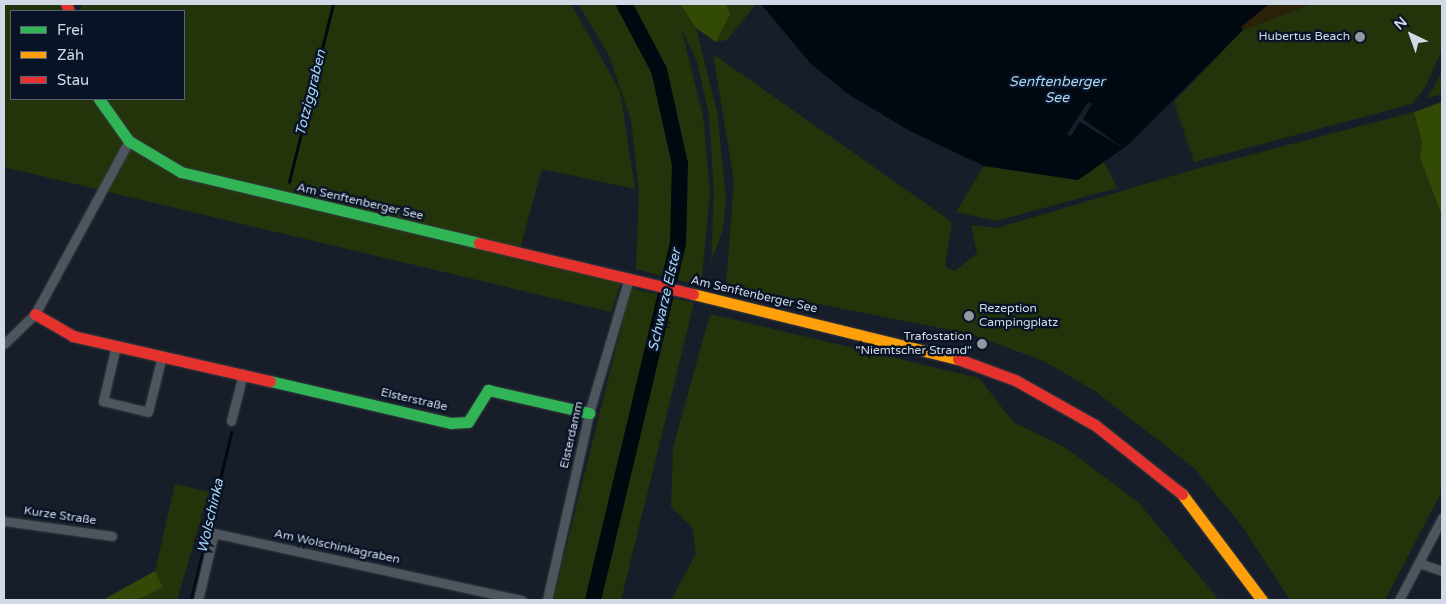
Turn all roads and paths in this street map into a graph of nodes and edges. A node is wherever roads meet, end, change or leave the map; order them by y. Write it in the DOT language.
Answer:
graph roads {
  1 [pos="100,100"];
  2 [pos="129,141"];
  3 [pos="629,278"];
  4 [pos="35,314"];
  5 [pos="4,344"];
  6 [pos="116,346"];
  7 [pos="162,356"];
  8 [pos="243,374"];
  9 [pos="589,413"];
  10 [pos="231,421"];
  11 [pos="1442,518"];
  12 [pos="4,521"];
  13 [pos="112,536"];
  14 [pos="1419,562"];
  15 [pos="1442,571"];
  16 [pos="198,600"];
  17 [pos="522,600"];
  18 [pos="547,600"];
  19 [pos="1262,600"];
  20 [pos="1399,600"];
  1 -- 2 [label="street, Am Senftenberger See"];
  2 -- 3 [label="street, Am Senftenberger See"];
  2 -- 4 [label="street"];
  3 -- 9 [label="street, Elsterdamm"];
  3 -- 19 [label="street, Am Senftenberger See"];
  4 -- 5 [label="street"];
  4 -- 6 [label="street, Elsterstraße"];
  6 -- 7 [label="street, Elsterstraße"];
  6 -- 7 [label="street"];
  7 -- 8 [label="street, Elsterstraße"];
  8 -- 9 [label="street, Elsterstraße"];
  8 -- 10 [label="street"];
  9 -- 18 [label="street, Elsterdamm"];
  11 -- 14 [label="street"];
  12 -- 13 [label="street, Kurze Straße"];
  14 -- 15 [label="street"];
  14 -- 20 [label="street"];
  16 -- 17 [label="street, Am Wolschinkagraben"];
}
